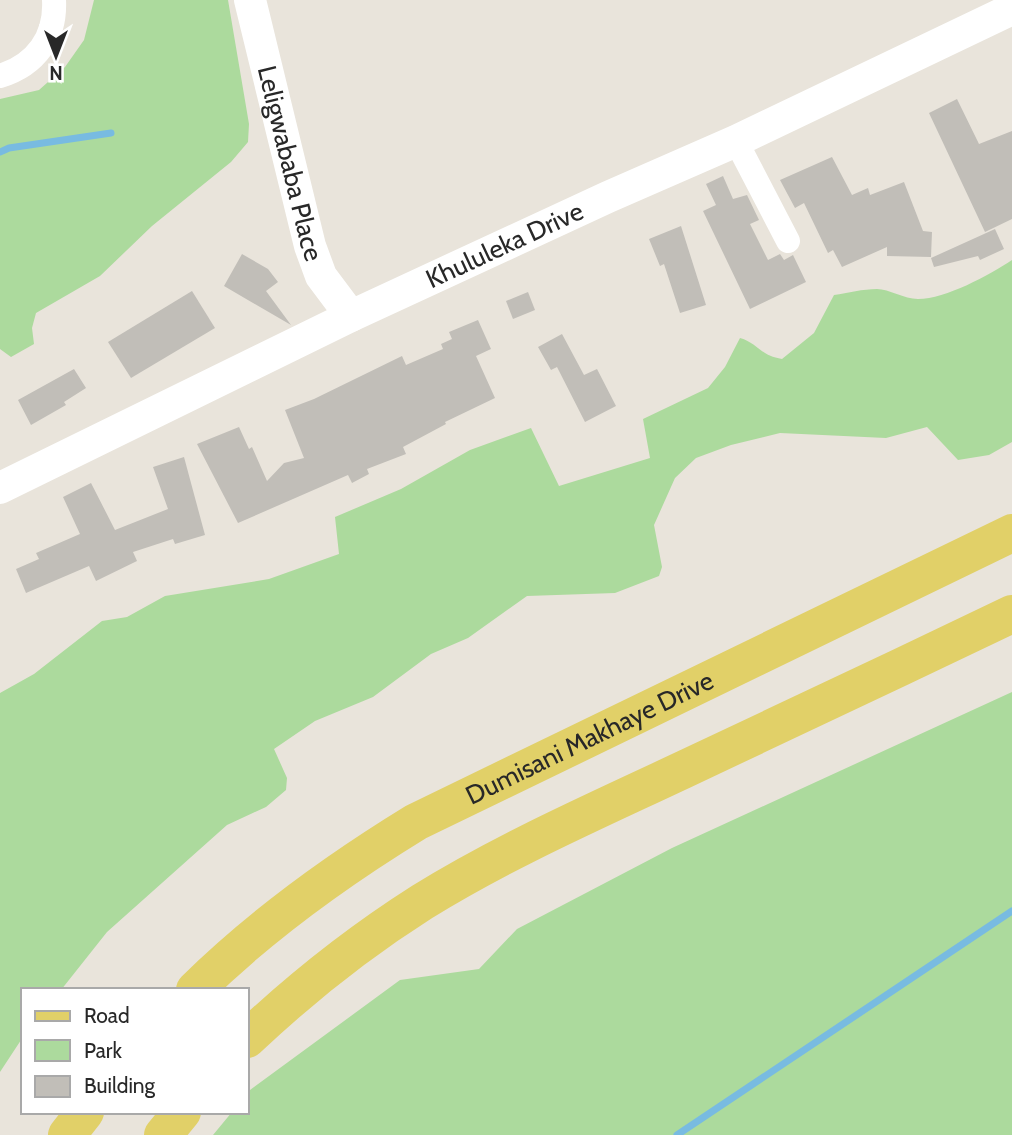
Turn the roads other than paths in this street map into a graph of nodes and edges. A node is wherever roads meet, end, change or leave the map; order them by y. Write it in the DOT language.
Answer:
graph roads {
  1 [pos="54,0"];
  2 [pos="250,0"];
  3 [pos="1012,9"];
  4 [pos="0,76"];
  5 [pos="736,141"];
  6 [pos="788,241"];
  7 [pos="351,316"];
  8 [pos="0,488"];
  9 [pos="1012,533"];
  10 [pos="1012,614"];
  11 [pos="197,988"];
  12 [pos="248,1038"];
  13 [pos="83,1114"];
  14 [pos="180,1114"];
  15 [pos="67,1135"];
  16 [pos="163,1135"];
  1 -- 4 [label="street"];
  2 -- 7 [label="street, Leligwababa Place"];
  3 -- 5 [label="street, Khululeka Drive"];
  5 -- 6 [label="street"];
  5 -- 7 [label="street, Khululeka Drive"];
  7 -- 8 [label="street, Khululeka Drive"];
  9 -- 11 [label="main road, Dumisani Makhaye Drive"];
  10 -- 12 [label="main road"];
  13 -- 15 [label="main road"];
  14 -- 16 [label="main road"];
}
